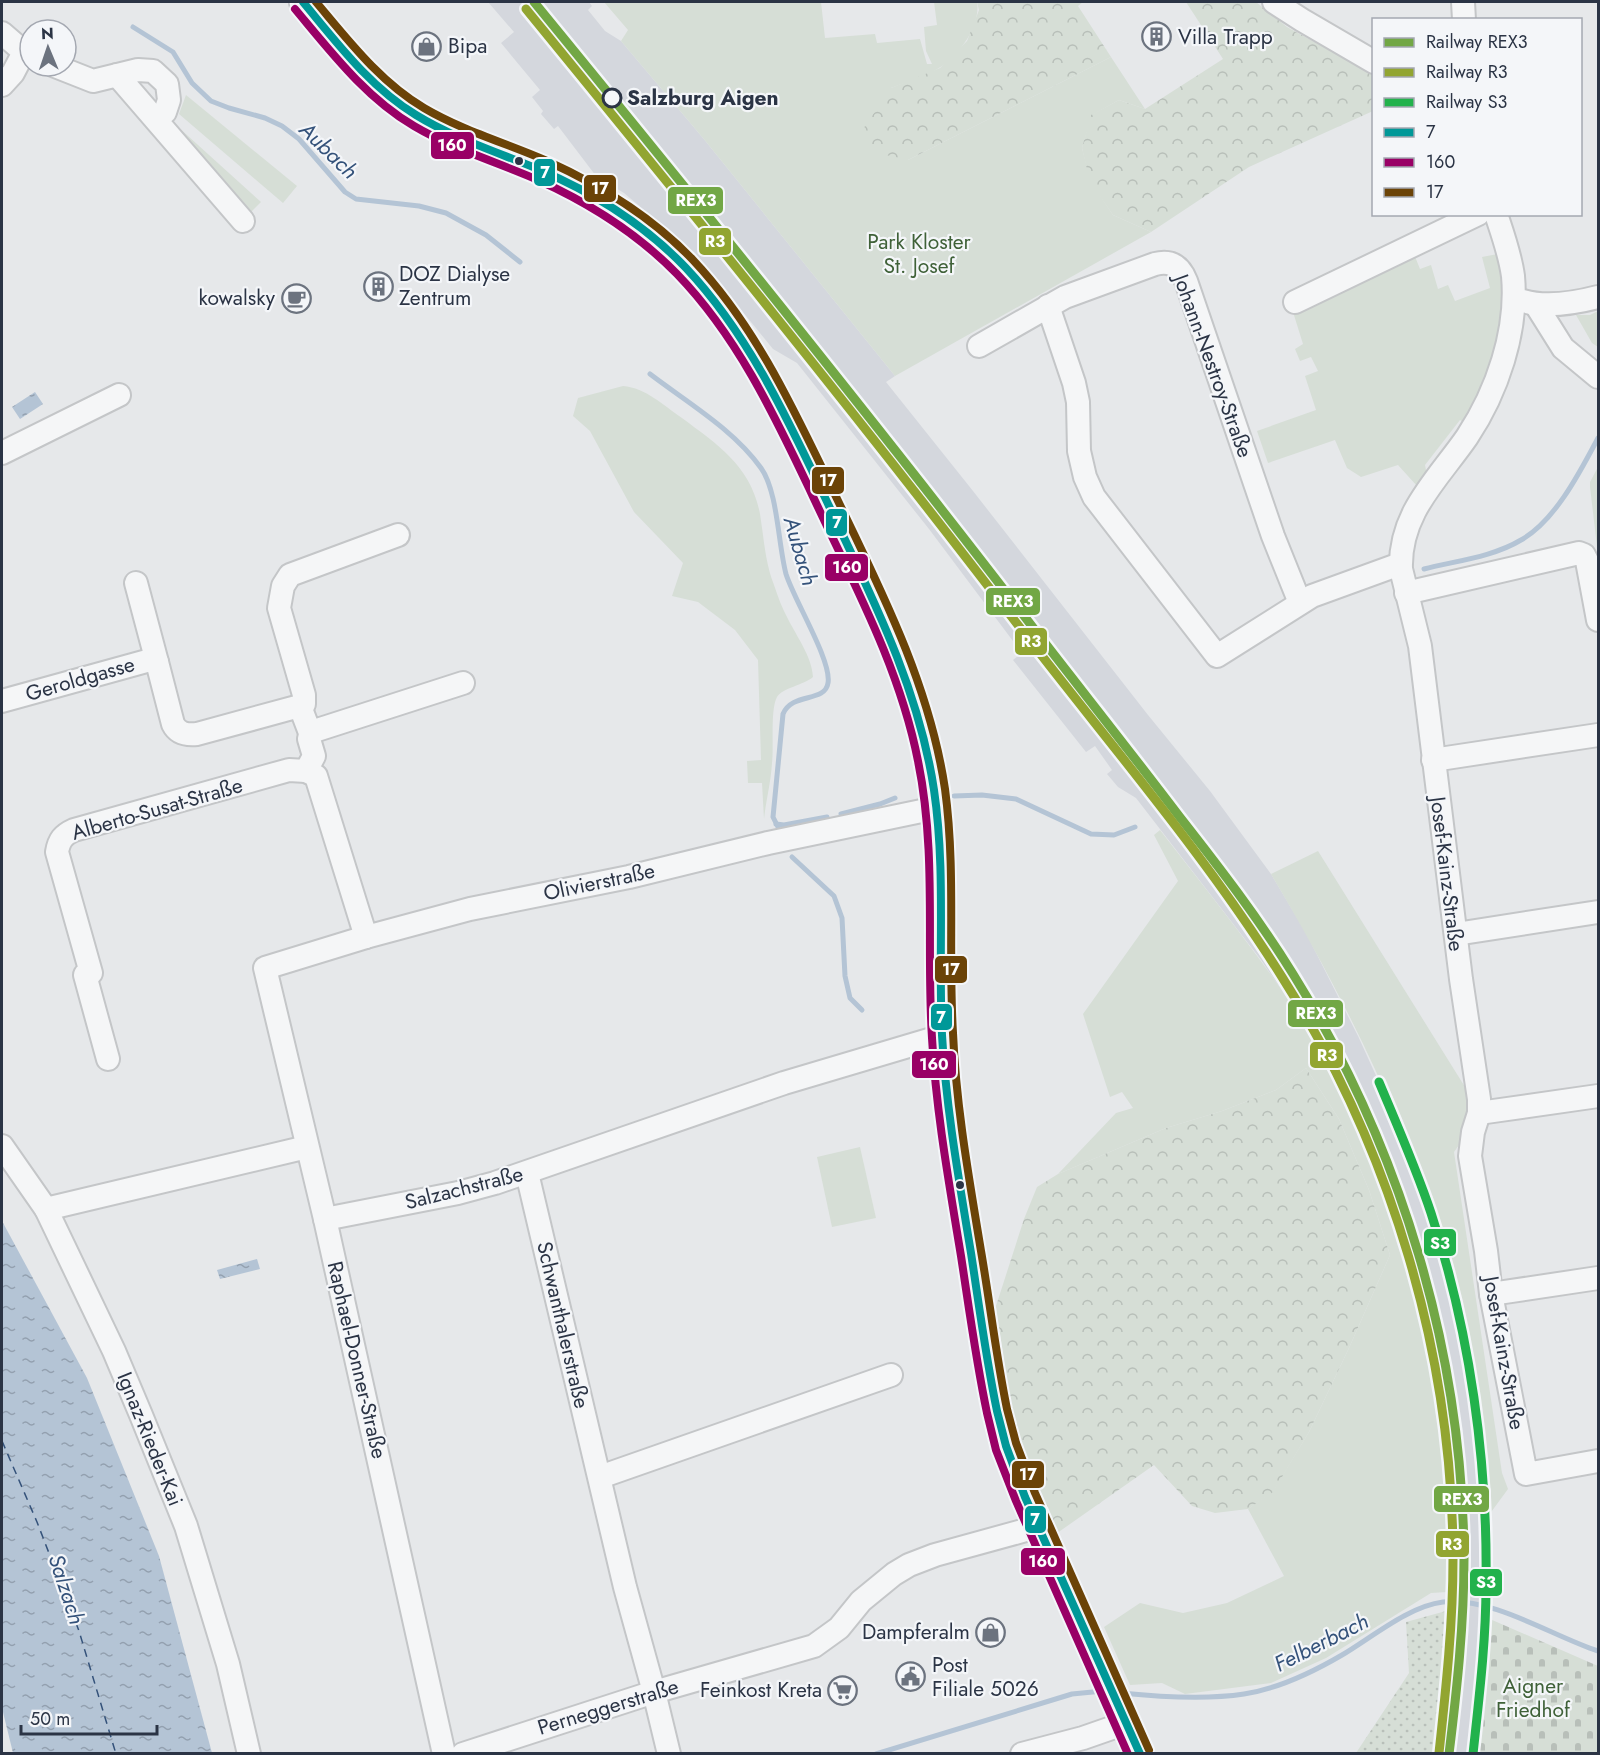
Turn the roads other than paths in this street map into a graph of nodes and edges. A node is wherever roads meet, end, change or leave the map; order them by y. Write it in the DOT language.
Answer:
graph roads {
  1 [pos="303,2"];
  2 [pos="1274,2"];
  3 [pos="1463,2"];
  4 [pos="1464,18"];
  5 [pos="2,33"];
  6 [pos="18,46"];
  7 [pos="1372,61"];
  8 [pos="18,66"];
  9 [pos="78,75"];
  10 [pos="117,75"];
  11 [pos="2,85"];
  12 [pos="165,112"];
  13 [pos="1474,216"];
  14 [pos="1497,216"];
  15 [pos="243,221"];
  16 [pos="1599,297"];
  17 [pos="1513,298"];
  18 [pos="1295,302"];
  19 [pos="1536,305"];
  20 [pos="1048,306"];
  21 [pos="979,346"];
  22 [pos="1599,377"];
  23 [pos="119,395"];
  24 [pos="2,453"];
  25 [pos="398,535"];
  26 [pos="1400,564"];
  27 [pos="136,583"];
  28 [pos="1406,593"];
  29 [pos="1300,603"];
  30 [pos="1599,620"];
  31 [pos="157,662"];
  32 [pos="463,683"];
  33 [pos="2,701"];
  34 [pos="301,709"];
  35 [pos="311,731"];
  36 [pos="1599,735"];
  37 [pos="1433,760"];
  38 [pos="306,771"];
  39 [pos="936,808"];
  40 [pos="1599,912"];
  41 [pos="1456,934"];
  42 [pos="366,937"];
  43 [pos="265,968"];
  44 [pos="942,1036"];
  45 [pos="108,1059"];
  46 [pos="1599,1096"];
  47 [pos="1479,1113"];
  48 [pos="2,1146"];
  49 [pos="307,1147"];
  50 [pos="527,1173"];
  51 [pos="46,1209"];
  52 [pos="325,1219"];
  53 [pos="1599,1278"];
  54 [pos="1491,1294"];
  55 [pos="891,1375"];
  56 [pos="1599,1461"];
  57 [pos="600,1477"];
  58 [pos="1039,1528"];
  59 [pos="654,1692"];
  60 [pos="1115,1701"];
  61 [pos="249,1754"];
  62 [pos="444,1754"];
  63 [pos="462,1754"];
  64 [pos="669,1754"];
  65 [pos="1022,1754"];
  66 [pos="1140,1754"];
  1 -- 39 [label="main road"];
  2 -- 7 [label="street"];
  3 -- 4 [label="street"];
  5 -- 6 [label="street"];
  8 -- 11 [label="street"];
  9 -- 10 [label="street"];
  10 -- 12 [label="street"];
  10 -- 15 [label="street"];
  13 -- 18 [label="street"];
  14 -- 17 [label="street, Josef-Kainz-Straße"];
  16 -- 19 [label="street"];
  17 -- 19 [label="street"];
  17 -- 26 [label="street, Josef-Kainz-Straße"];
  19 -- 22 [label="street"];
  20 -- 21 [label="street, Johann-Nestroy-Straße"];
  20 -- 29 [label="street, Johann-Nestroy-Straße"];
  20 -- 29 [label="street"];
  23 -- 24 [label="street"];
  25 -- 34 [label="street"];
  26 -- 28 [label="street, Josef-Kainz-Straße"];
  26 -- 29 [label="street"];
  27 -- 31 [label="street, Geroldgasse"];
  28 -- 30 [label="street"];
  28 -- 37 [label="street, Josef-Kainz-Straße"];
  31 -- 33 [label="street, Geroldgasse"];
  31 -- 34 [label="street, Geroldgasse"];
  32 -- 35 [label="street"];
  34 -- 35 [label="street"];
  35 -- 38 [label="street"];
  36 -- 37 [label="street"];
  37 -- 41 [label="street, Josef-Kainz-Straße"];
  38 -- 42 [label="street"];
  38 -- 45 [label="street, Alberto-Susat-Straße"];
  39 -- 42 [label="street, Olivierstraße"];
  39 -- 44 [label="main road"];
  40 -- 41 [label="street"];
  41 -- 47 [label="street, Josef-Kainz-Straße"];
  42 -- 43 [label="street, Olivierstraße"];
  43 -- 49 [label="street, Raphael-Donner-Straße"];
  44 -- 50 [label="street, Salzachstraße"];
  44 -- 58 [label="main road"];
  46 -- 47 [label="street"];
  47 -- 54 [label="street, Josef-Kainz-Straße"];
  48 -- 51 [label="street, Ignaz-Rieder-Kai"];
  49 -- 51 [label="street"];
  49 -- 52 [label="street, Raphael-Donner-Straße"];
  50 -- 52 [label="street, Salzachstraße"];
  50 -- 57 [label="street, Schwanthalerstraße"];
  51 -- 61 [label="street, Ignaz-Rieder-Kai"];
  52 -- 62 [label="street, Raphael-Donner-Straße"];
  53 -- 54 [label="street"];
  54 -- 56 [label="street, Josef-Kainz-Straße"];
  55 -- 57 [label="street"];
  57 -- 59 [label="street, Schwanthalerstraße"];
  58 -- 59 [label="street, Perneggerstraße"];
  58 -- 60 [label="main road"];
  59 -- 63 [label="street, Perneggerstraße"];
  59 -- 64 [label="street, Schwanthalerstraße"];
  60 -- 65 [label="street"];
  60 -- 66 [label="main road"];
}
